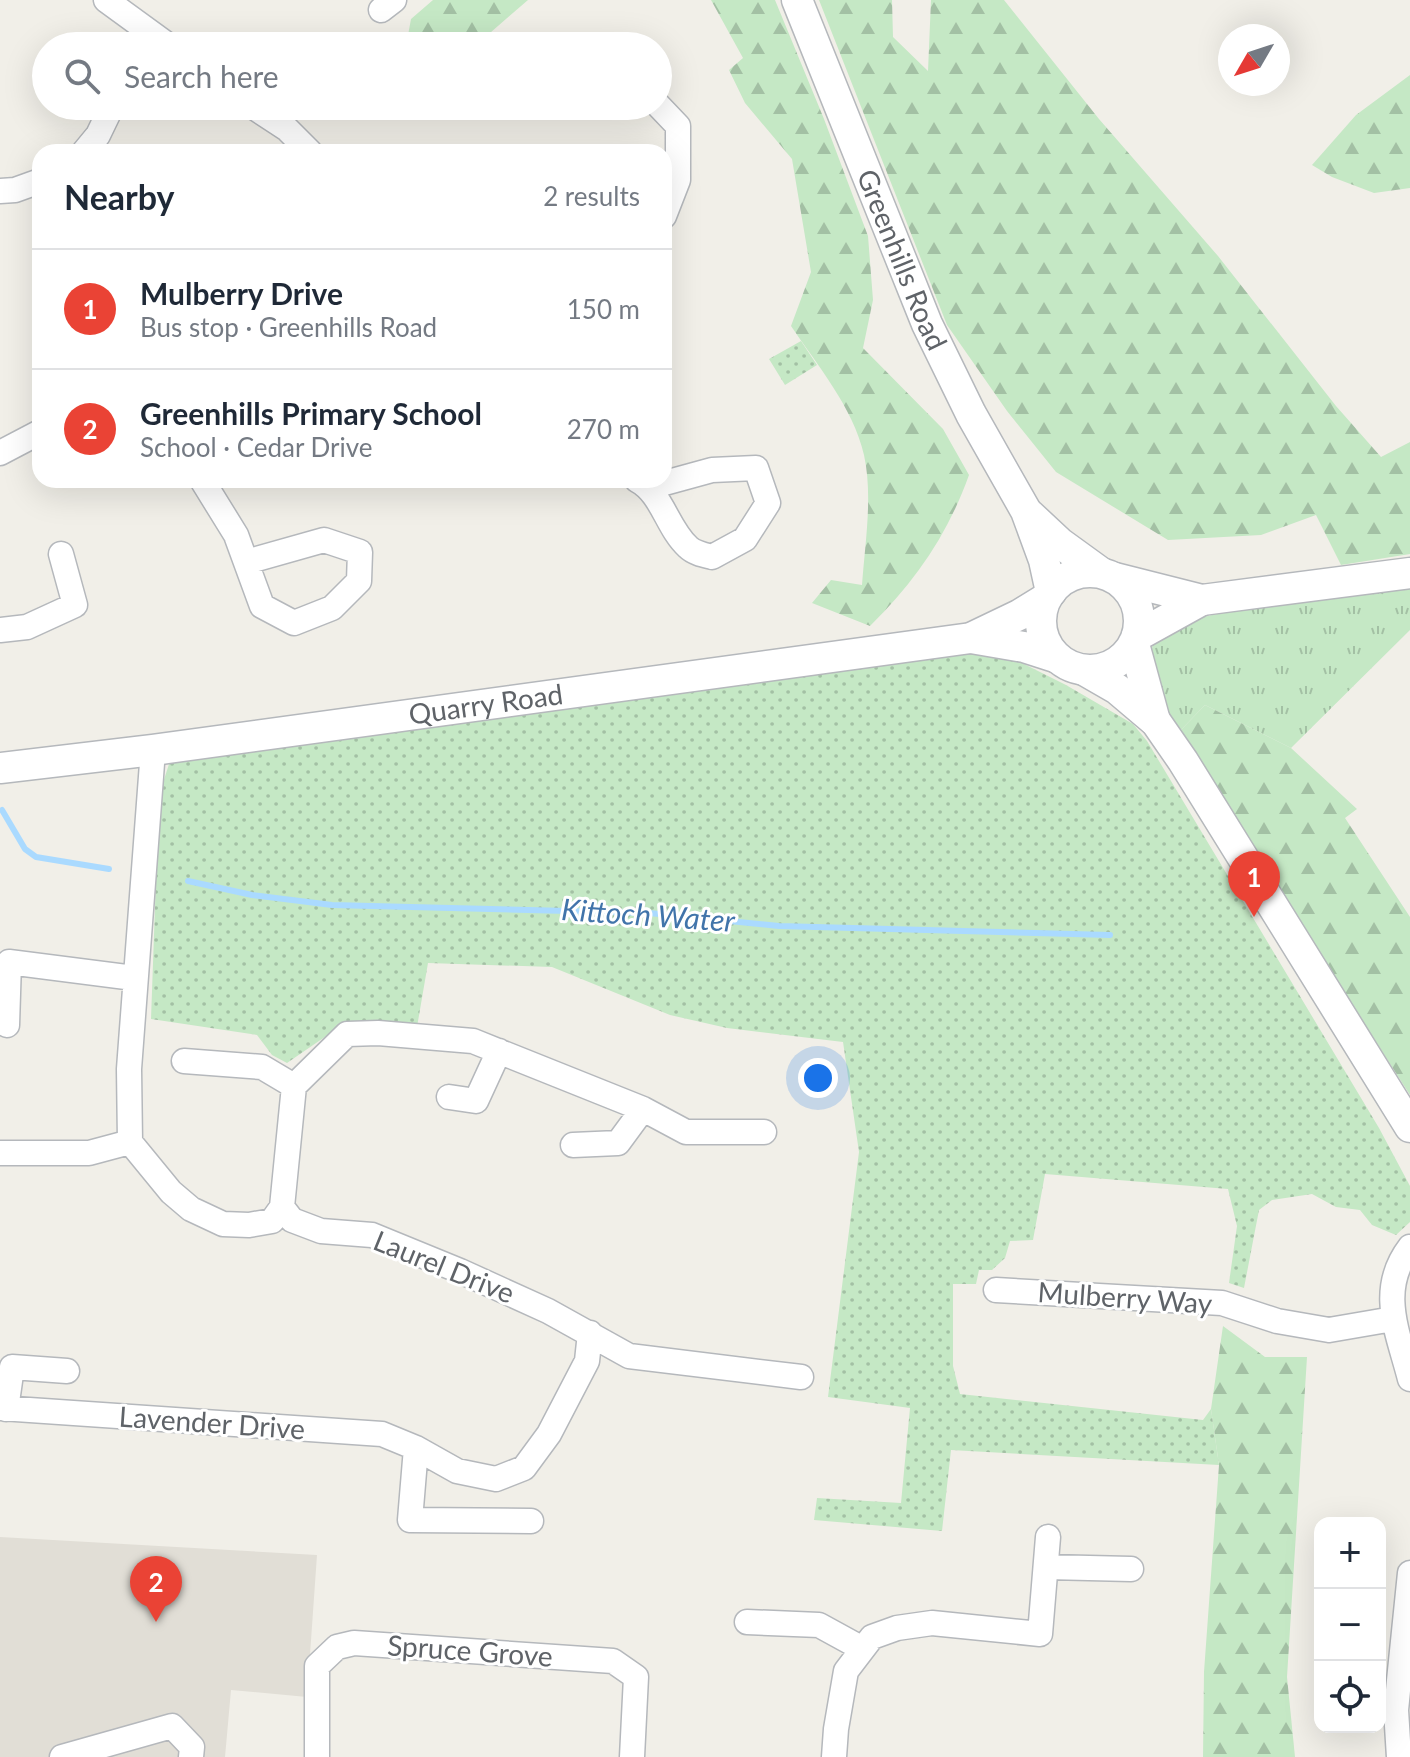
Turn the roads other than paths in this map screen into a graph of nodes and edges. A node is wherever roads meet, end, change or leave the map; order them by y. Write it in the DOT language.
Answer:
graph roads {
  1 [pos="106,0"];
  2 [pos="797,0"];
  3 [pos="143,32"];
  4 [pos="105,120"];
  5 [pos="273,120"];
  6 [pos="672,120"];
  7 [pos="91,144"];
  8 [pos="302,144"];
  9 [pos="32,184"];
  10 [pos="0,191"];
  11 [pos="672,195"];
  12 [pos="32,436"];
  13 [pos="0,453"];
  14 [pos="672,478"];
  15 [pos="207,488"];
  16 [pos="646,488"];
  17 [pos="1026,511"];
  18 [pos="61,554"];
  19 [pos="246,562"];
  20 [pos="1410,573"];
  21 [pos="1107,575"];
  22 [pos="1048,595"];
  23 [pos="1202,600"];
  24 [pos="0,630"];
  25 [pos="971,638"];
  26 [pos="1135,640"];
  27 [pos="1055,657"];
  28 [pos="1084,670"];
  29 [pos="1156,722"];
  30 [pos="153,750"];
  31 [pos="0,768"];
  32 [pos="5,961"];
  33 [pos="134,978"];
  34 [pos="7,1025"];
  35 [pos="499,1051"];
  36 [pos="184,1061"];
  37 [pos="294,1086"];
  38 [pos="449,1097"];
  39 [pos="643,1109"];
  40 [pos="1410,1127"];
  41 [pos="764,1132"];
  42 [pos="130,1142"];
  43 [pos="573,1145"];
  44 [pos="0,1153"];
  45 [pos="282,1207"];
  46 [pos="1410,1247"];
  47 [pos="996,1290"];
  48 [pos="1393,1319"];
  49 [pos="590,1333"];
  50 [pos="6,1367"];
  51 [pos="67,1371"];
  52 [pos="801,1377"];
  53 [pos="1410,1379"];
  54 [pos="3,1408"];
  55 [pos="416,1448"];
  56 [pos="531,1521"];
  57 [pos="1048,1537"];
  58 [pos="1047,1567"];
  59 [pos="1131,1569"];
  60 [pos="1410,1573"];
  61 [pos="747,1622"];
  62 [pos="861,1648"];
  63 [pos="62,1757"];
  64 [pos="191,1757"];
  65 [pos="317,1757"];
  66 [pos="632,1757"];
  67 [pos="834,1757"];
  68 [pos="1399,1757"];
  1 -- 3 [label="street"];
  2 -- 17 [label="street, Greenhills Road"];
  4 -- 7 [label="street"];
  5 -- 8 [label="street"];
  6 -- 11 [label="street"];
  9 -- 10 [label="street"];
  12 -- 13 [label="street"];
  14 -- 16 [label="street"];
  15 -- 19 [label="street"];
  17 -- 21 [label="street, Greenhills Road"];
  17 -- 22 [label="street, Greenhills Road"];
  18 -- 24 [label="street"];
  19 -- 19 [label="street"];
  20 -- 23 [label="street"];
  21 -- 22 [label="street"];
  21 -- 23 [label="street"];
  21 -- 26 [label="street"];
  22 -- 25 [label="street, Quarry Road"];
  22 -- 27 [label="street"];
  23 -- 26 [label="street"];
  25 -- 27 [label="street, Quarry Road"];
  25 -- 30 [label="street, Quarry Road"];
  26 -- 28 [label="street"];
  26 -- 29 [label="street"];
  27 -- 28 [label="street"];
  28 -- 29 [label="street"];
  29 -- 40 [label="street"];
  30 -- 31 [label="street, Quarry Road"];
  30 -- 33 [label="street"];
  32 -- 33 [label="street"];
  32 -- 34 [label="street"];
  33 -- 42 [label="street"];
  35 -- 37 [label="street"];
  35 -- 38 [label="street"];
  35 -- 39 [label="street"];
  36 -- 37 [label="street"];
  37 -- 45 [label="street"];
  39 -- 41 [label="street"];
  39 -- 43 [label="street"];
  42 -- 44 [label="street"];
  42 -- 45 [label="street"];
  45 -- 49 [label="street, Laurel Drive"];
  46 -- 48 [label="street"];
  47 -- 48 [label="street, Mulberry Way"];
  48 -- 53 [label="street"];
  49 -- 52 [label="street, Laurel Drive"];
  49 -- 55 [label="street, Lavender Drive"];
  50 -- 51 [label="street, Lavender Drive"];
  50 -- 54 [label="street, Lavender Drive"];
  54 -- 55 [label="street, Lavender Drive"];
  55 -- 56 [label="street"];
  57 -- 58 [label="street"];
  58 -- 59 [label="street"];
  58 -- 62 [label="street"];
  60 -- 68 [label="street"];
  61 -- 62 [label="street"];
  62 -- 67 [label="street"];
  63 -- 64 [label="street"];
  65 -- 66 [label="street, Spruce Grove"];
}
